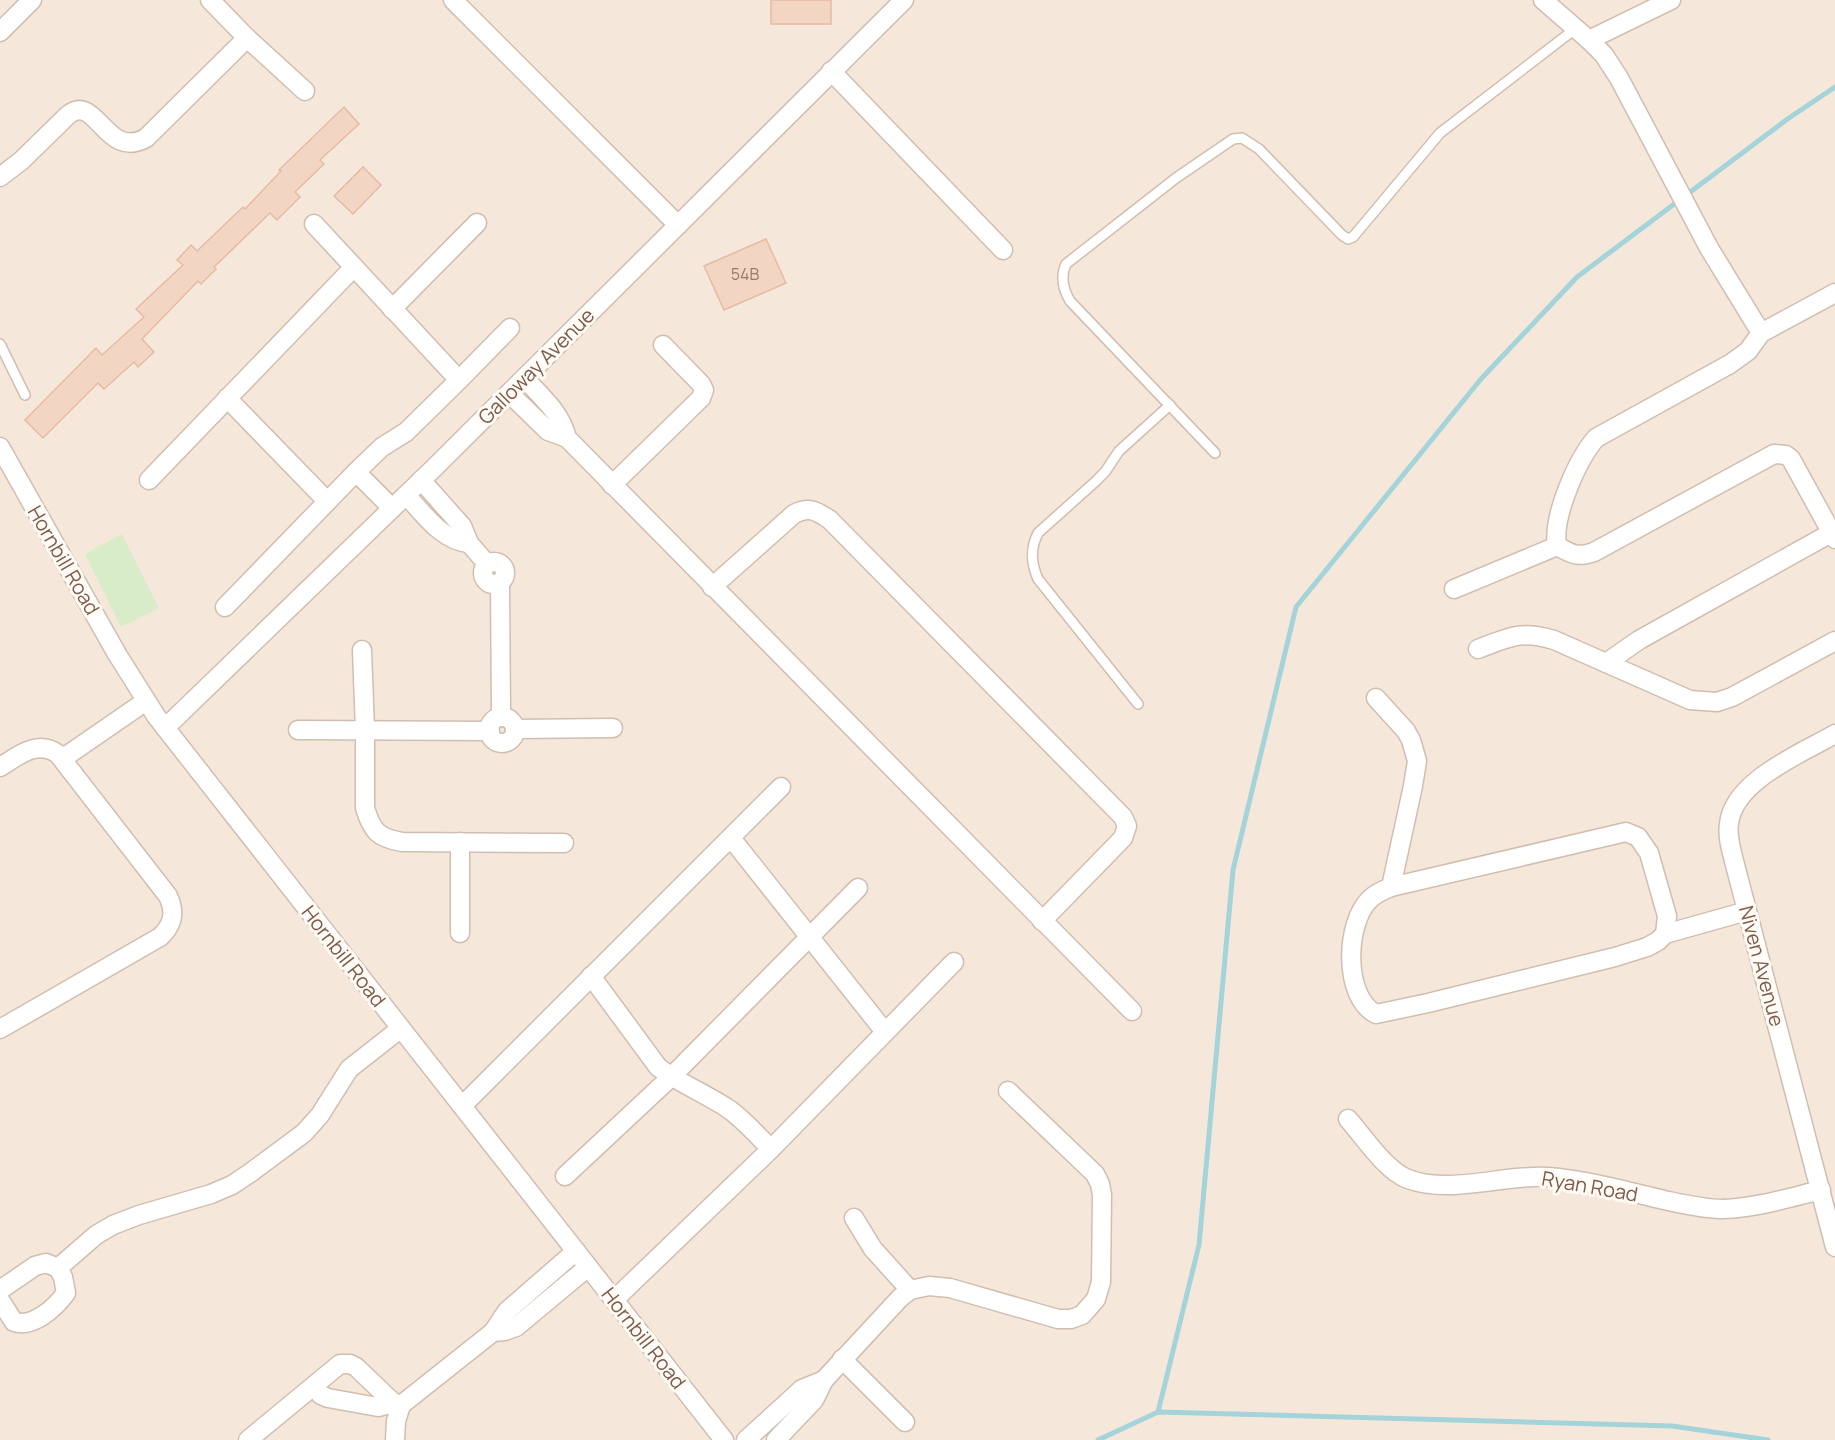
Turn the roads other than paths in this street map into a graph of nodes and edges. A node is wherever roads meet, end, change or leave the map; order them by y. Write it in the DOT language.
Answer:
graph roads {
  1 [pos="32,0"];
  2 [pos="210,0"];
  3 [pos="453,0"];
  4 [pos="904,0"];
  5 [pos="1543,0"];
  6 [pos="1671,0"];
  7 [pos="0,32"];
  8 [pos="1582,34"];
  9 [pos="247,38"];
  10 [pos="831,71"];
  11 [pos="305,91"];
  12 [pos="0,177"];
  13 [pos="477,223"];
  14 [pos="314,224"];
  15 [pos="678,225"];
  16 [pos="1003,250"];
  17 [pos="354,267"];
  18 [pos="1835,293"];
  19 [pos="392,309"];
  20 [pos="510,327"];
  21 [pos="1761,333"];
  22 [pos="0,344"];
  23 [pos="663,345"];
  24 [pos="525,379"];
  25 [pos="459,380"];
  26 [pos="510,393"];
  27 [pos="25,395"];
  28 [pos="227,398"];
  29 [pos="1170,405"];
  30 [pos="567,438"];
  31 [pos="0,447"];
  32 [pos="1215,453"];
  33 [pos="356,472"];
  34 [pos="149,480"];
  35 [pos="421,480"];
  36 [pos="612,485"];
  37 [pos="406,495"];
  38 [pos="327,501"];
  39 [pos="392,508"];
  40 [pos="1833,536"];
  41 [pos="469,543"];
  42 [pos="1557,546"];
  43 [pos="712,587"];
  44 [pos="1454,589"];
  45 [pos="225,607"];
  46 [pos="1835,640"];
  47 [pos="1478,649"];
  48 [pos="362,650"];
  49 [pos="1606,663"];
  50 [pos="1376,698"];
  51 [pos="146,701"];
  52 [pos="1138,704"];
  53 [pos="502,725"];
  54 [pos="165,728"];
  55 [pos="613,729"];
  56 [pos="298,730"];
  57 [pos="365,730"];
  58 [pos="1835,734"];
  59 [pos="62,759"];
  60 [pos="0,767"];
  61 [pos="781,787"];
  62 [pos="731,838"];
  63 [pos="460,842"];
  64 [pos="564,843"];
  65 [pos="1391,887"];
  66 [pos="858,888"];
  67 [pos="1747,911"];
  68 [pos="1042,921"];
  69 [pos="460,933"];
  70 [pos="1665,934"];
  71 [pos="810,937"];
  72 [pos="954,962"];
  73 [pos="591,976"];
  74 [pos="1132,1011"];
  75 [pos="0,1029"];
  76 [pos="400,1029"];
  77 [pos="885,1032"];
  78 [pos="671,1077"];
  79 [pos="1008,1091"];
  80 [pos="462,1107"];
  81 [pos="1348,1119"];
  82 [pos="771,1149"];
  83 [pos="565,1176"];
  84 [pos="1826,1188"];
  85 [pos="854,1218"];
  86 [pos="1835,1247"];
  87 [pos="576,1251"];
  88 [pos="588,1267"];
  89 [pos="58,1269"];
  90 [pos="910,1290"];
  91 [pos="0,1291"];
  92 [pos="615,1299"];
  93 [pos="0,1300"];
  94 [pos="493,1332"];
  95 [pos="842,1359"];
  96 [pos="824,1380"];
  97 [pos="314,1386"];
  98 [pos="397,1405"];
  99 [pos="905,1422"];
  100 [pos="719,1438"];
  101 [pos="248,1440"];
  102 [pos="395,1440"];
  103 [pos="746,1440"];
  104 [pos="776,1440"];
  1 -- 7 [label="street"];
  2 -- 9 [label="street"];
  3 -- 15 [label="street"];
  4 -- 10 [label="street, Galloway Avenue"];
  5 -- 8 [label="street"];
  6 -- 8 [label="street"];
  8 -- 21 [label="street"];
  8 -- 29 [label="lane"];
  9 -- 11 [label="street"];
  9 -- 12 [label="street"];
  10 -- 15 [label="street, Galloway Avenue"];
  10 -- 16 [label="street"];
  13 -- 19 [label="street"];
  14 -- 17 [label="street"];
  15 -- 24 [label="street, Galloway Avenue"];
  17 -- 19 [label="street"];
  17 -- 28 [label="street"];
  18 -- 21 [label="street"];
  19 -- 25 [label="street"];
  20 -- 25 [label="street"];
  21 -- 42 [label="street"];
  22 -- 27 [label="lane"];
  23 -- 36 [label="street"];
  24 -- 26 [label="street, Galloway Avenue"];
  24 -- 30 [label="street"];
  25 -- 33 [label="street"];
  26 -- 30 [label="street"];
  26 -- 35 [label="street, Galloway Avenue"];
  28 -- 34 [label="street"];
  28 -- 38 [label="street"];
  29 -- 32 [label="lane"];
  29 -- 52 [label="lane"];
  30 -- 36 [label="street"];
  31 -- 51 [label="street, Hornbill Road"];
  33 -- 38 [label="street"];
  33 -- 39 [label="street"];
  35 -- 37 [label="street, Galloway Avenue"];
  35 -- 41 [label="street"];
  36 -- 43 [label="street"];
  37 -- 39 [label="street, Galloway Avenue"];
  37 -- 41 [label="street"];
  38 -- 45 [label="street"];
  39 -- 54 [label="street, Galloway Avenue"];
  40 -- 42 [label="street"];
  40 -- 49 [label="street"];
  41 -- 53 [label="street"];
  42 -- 44 [label="street"];
  43 -- 68 [label="street"];
  43 -- 68 [label="street"];
  46 -- 49 [label="street"];
  47 -- 49 [label="street"];
  48 -- 57 [label="street"];
  50 -- 65 [label="street"];
  51 -- 54 [label="street, Hornbill Road"];
  51 -- 59 [label="street"];
  53 -- 55 [label="street"];
  53 -- 57 [label="street"];
  54 -- 76 [label="street, Hornbill Road"];
  56 -- 57 [label="street"];
  57 -- 63 [label="street"];
  58 -- 67 [label="street, Niven Avenue"];
  59 -- 60 [label="street"];
  59 -- 75 [label="street"];
  61 -- 62 [label="street"];
  62 -- 71 [label="street"];
  62 -- 73 [label="street"];
  63 -- 64 [label="street"];
  63 -- 69 [label="street"];
  65 -- 70 [label="street"];
  65 -- 70 [label="street"];
  66 -- 71 [label="street"];
  67 -- 70 [label="street"];
  67 -- 84 [label="street, Niven Avenue"];
  68 -- 74 [label="street"];
  71 -- 77 [label="street"];
  71 -- 78 [label="street"];
  72 -- 77 [label="street"];
  73 -- 78 [label="street"];
  73 -- 80 [label="street"];
  76 -- 80 [label="street, Hornbill Road"];
  76 -- 89 [label="street"];
  77 -- 82 [label="street"];
  78 -- 82 [label="street"];
  78 -- 83 [label="street"];
  79 -- 90 [label="street"];
  80 -- 87 [label="street, Hornbill Road"];
  81 -- 84 [label="street, Ryan Road"];
  82 -- 92 [label="street"];
  84 -- 86 [label="street, Niven Avenue"];
  85 -- 90 [label="street"];
  87 -- 88 [label="street, Hornbill Road"];
  87 -- 94 [label="street"];
  88 -- 92 [label="street, Hornbill Road"];
  88 -- 94 [label="street"];
  89 -- 91 [label="street"];
  89 -- 93 [label="street"];
  90 -- 95 [label="street"];
  92 -- 100 [label="street, Hornbill Road"];
  94 -- 98 [label="street"];
  95 -- 96 [label="street"];
  95 -- 99 [label="street"];
  96 -- 103 [label="street"];
  96 -- 104 [label="street"];
  97 -- 98 [label="street"];
  97 -- 98 [label="street"];
  97 -- 101 [label="street"];
  98 -- 102 [label="street"];
}
